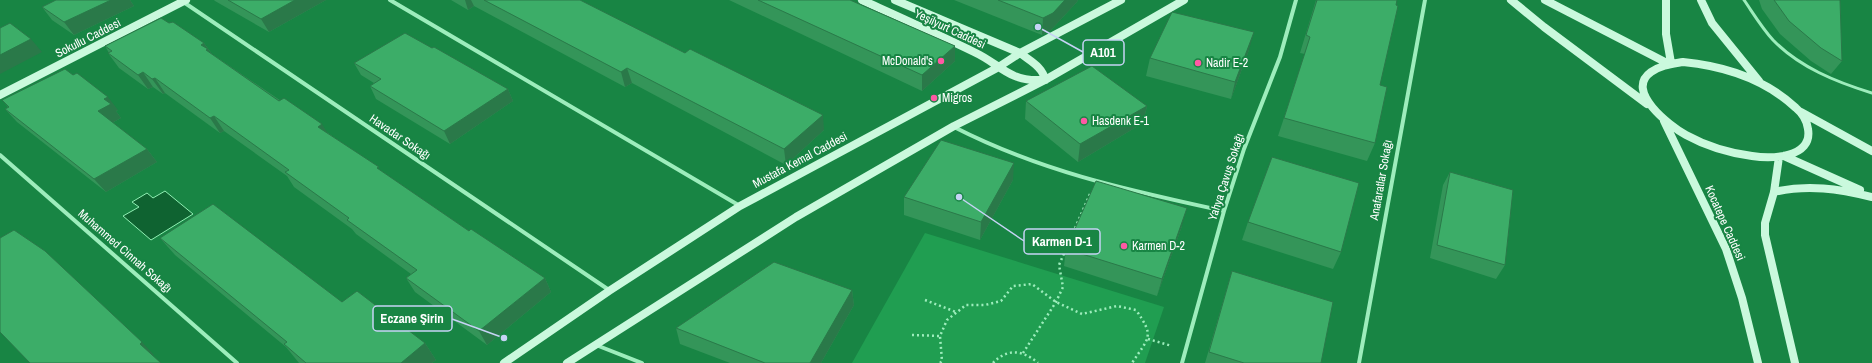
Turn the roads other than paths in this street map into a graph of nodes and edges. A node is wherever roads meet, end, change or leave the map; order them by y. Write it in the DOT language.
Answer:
graph roads {
  1 [pos="183,0"];
  2 [pos="390,0"];
  3 [pos="862,0"];
  4 [pos="895,0"];
  5 [pos="1121,0"];
  6 [pos="1184,0"];
  7 [pos="1296,0"];
  8 [pos="1425,0"];
  9 [pos="1511,0"];
  10 [pos="1545,0"];
  11 [pos="1666,0"];
  12 [pos="1701,0"];
  13 [pos="1744,0"];
  14 [pos="1020,53"];
  15 [pos="1669,63"];
  16 [pos="997,68"];
  17 [pos="1045,80"];
  18 [pos="1761,84"];
  19 [pos="1872,93"];
  20 [pos="0,95"];
  21 [pos="1652,108"];
  22 [pos="1800,111"];
  23 [pos="1664,120"];
  24 [pos="954,126"];
  25 [pos="1872,151"];
  26 [pos="0,155"];
  27 [pos="1782,156"];
  28 [pos="1774,192"];
  29 [pos="1872,196"];
  30 [pos="740,206"];
  31 [pos="1224,211"];
  32 [pos="609,290"];
  33 [pos="596,344"];
  34 [pos="237,363"];
  35 [pos="504,363"];
  36 [pos="567,363"];
  37 [pos="642,363"];
  38 [pos="1182,363"];
  39 [pos="1359,363"];
  40 [pos="1758,363"];
  41 [pos="1795,363"];
  1 -- 20 [label="main road, Sokullu Caddesi"];
  1 -- 32 [label="street, Havadar Sokağı"];
  2 -- 30 [label="street"];
  3 -- 16 [label="main road, Yeşilyurt Caddesi"];
  4 -- 14 [label="main road, Yeşilyurt Caddesi"];
  5 -- 14 [label="main road, Mustafa Kemal Caddesi"];
  6 -- 17 [label="main road"];
  7 -- 31 [label="street, Yahya Çavuş Sokağı"];
  8 -- 39 [label="street, Anafaratlar Sokağı"];
  9 -- 21 [label="main road"];
  10 -- 15 [label="main road"];
  11 -- 15 [label="main road"];
  12 -- 18 [label="main road"];
  13 -- 19 [label="lane"];
  14 -- 16 [label="main road, Mustafa Kemal Caddesi"];
  14 -- 17 [label="main road, Yeşilyurt Caddesi"];
  15 -- 18 [label="main road"];
  15 -- 21 [label="main road"];
  16 -- 17 [label="main road, Yeşilyurt Caddesi"];
  16 -- 30 [label="main road, Mustafa Kemal Caddesi"];
  17 -- 24 [label="main road"];
  18 -- 22 [label="main road"];
  21 -- 23 [label="main road"];
  22 -- 25 [label="main road"];
  22 -- 27 [label="main road"];
  23 -- 27 [label="main road"];
  23 -- 40 [label="main road, Kocatepe Caddesi"];
  24 -- 31 [label="street"];
  24 -- 33 [label="main road"];
  26 -- 34 [label="street, Muhammed Cinnah Sokağı"];
  27 -- 28 [label="main road"];
  27 -- 29 [label="main road"];
  28 -- 29 [label="main road"];
  28 -- 41 [label="main road"];
  30 -- 32 [label="main road, Mustafa Kemal Caddesi"];
  31 -- 38 [label="street, Yahya Çavuş Sokağı"];
  32 -- 35 [label="main road, Mustafa Kemal Caddesi"];
  33 -- 36 [label="main road"];
  33 -- 37 [label="street"];
}
